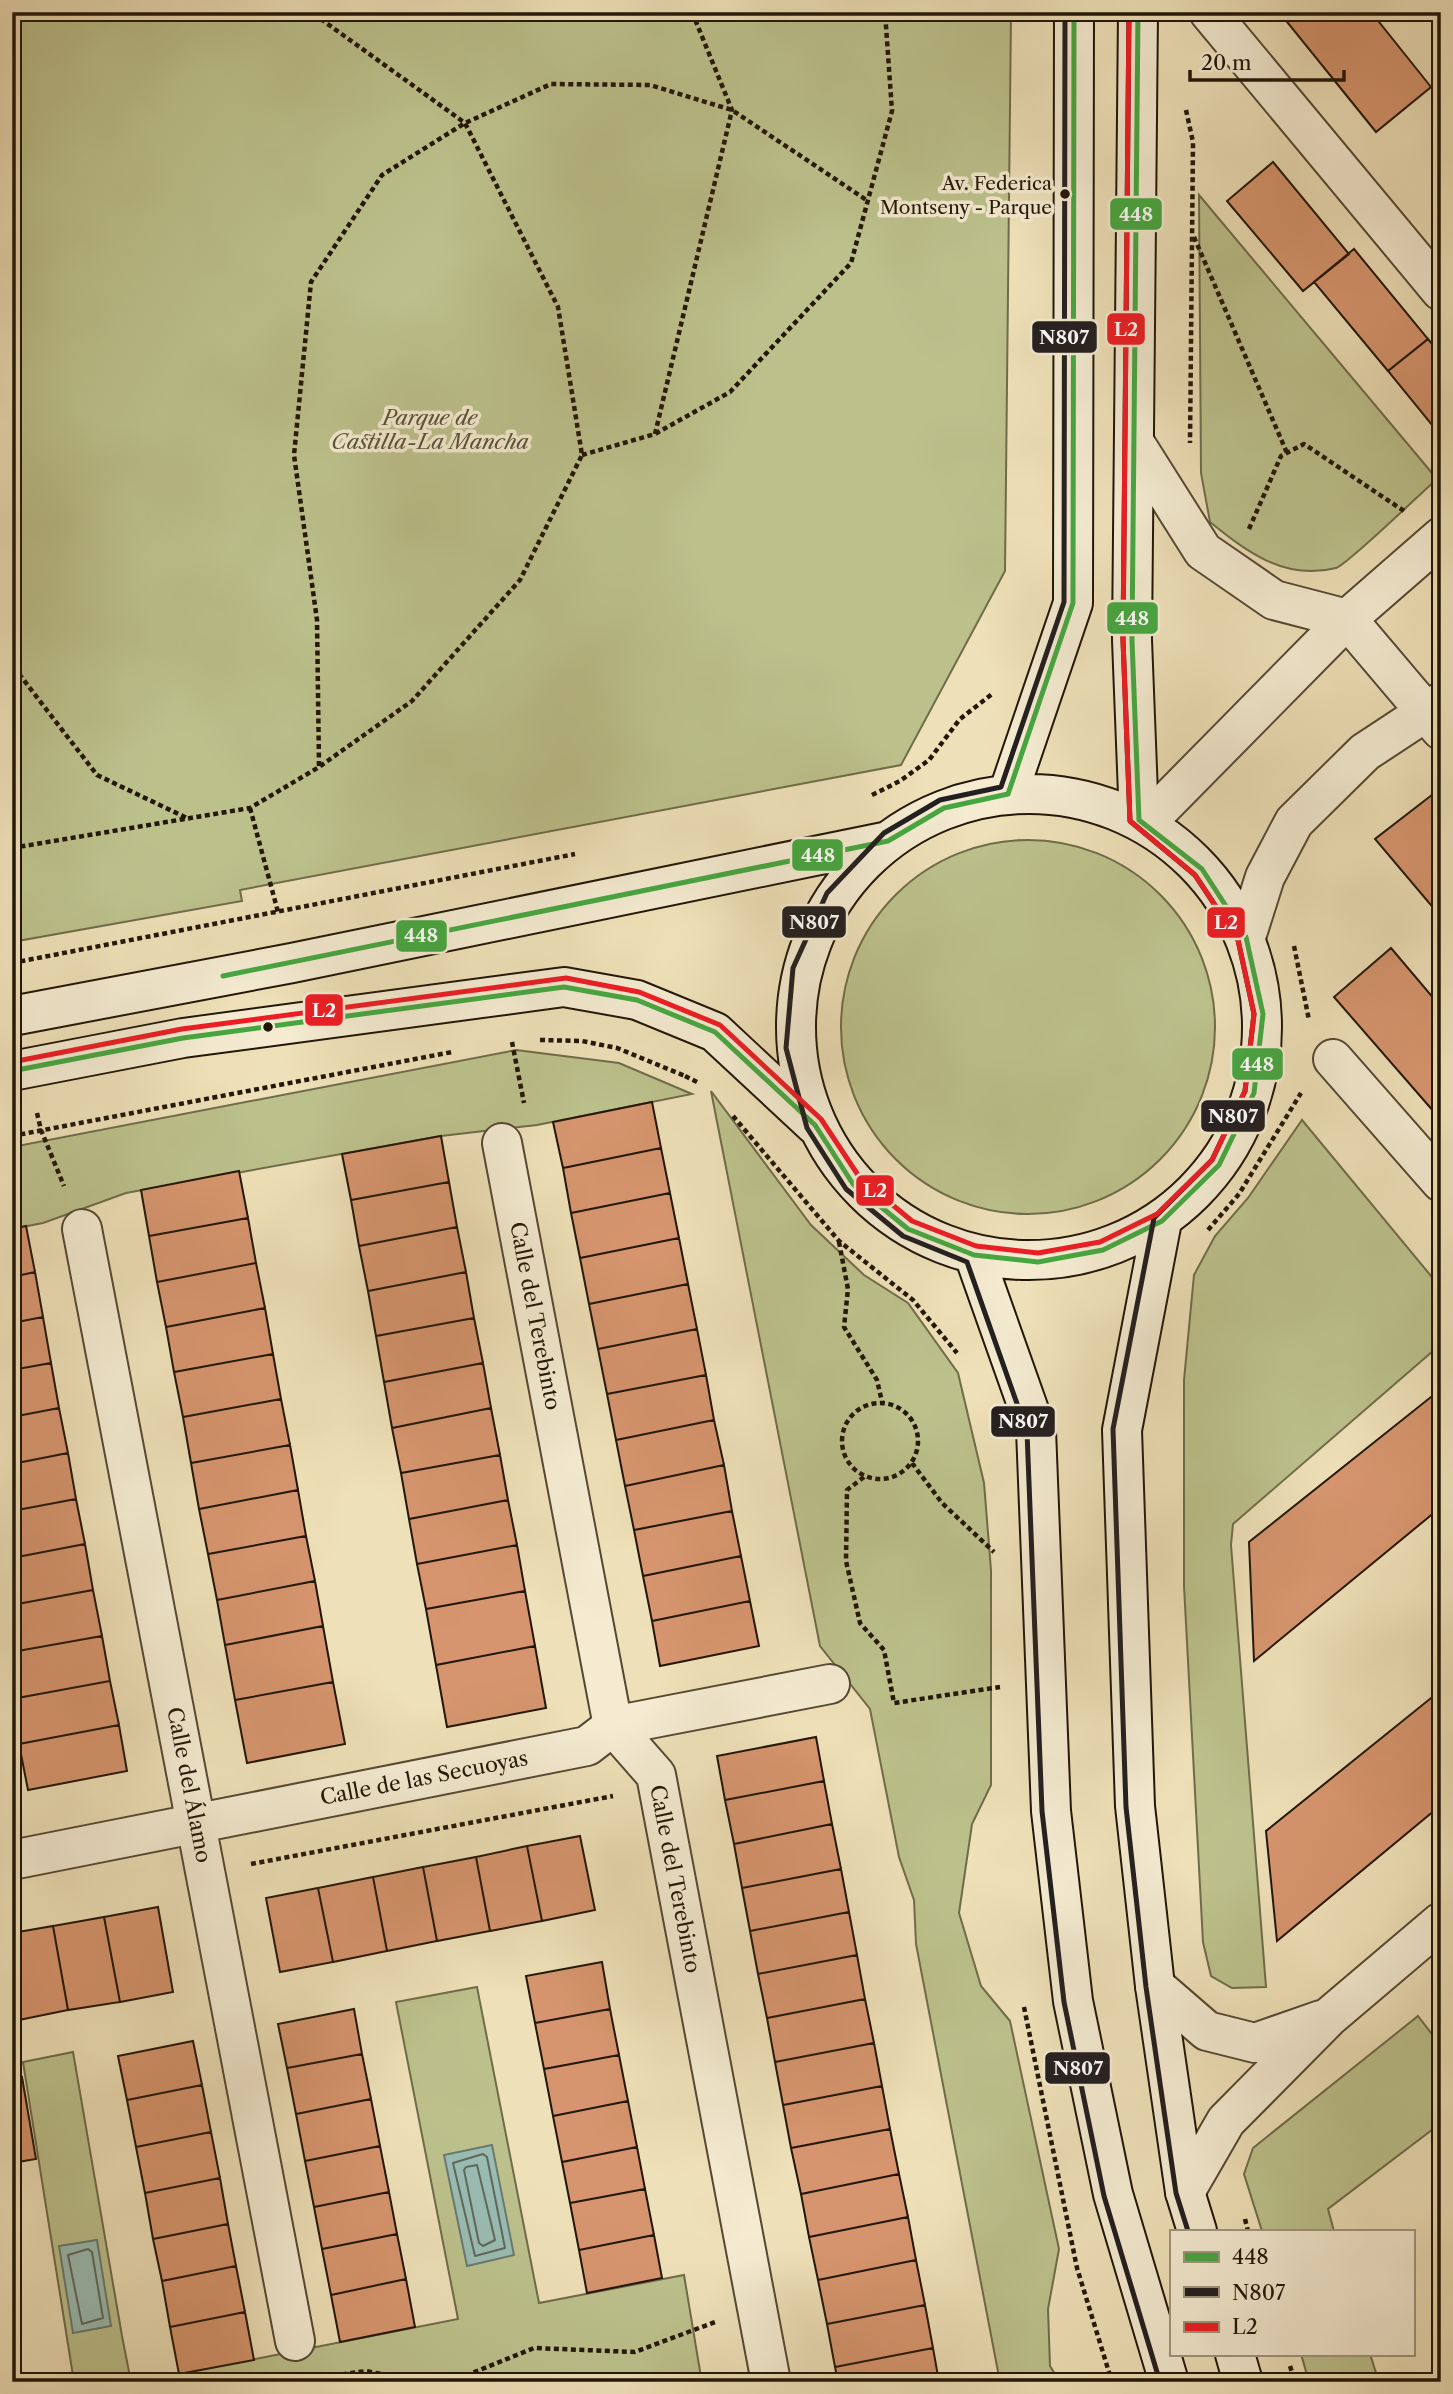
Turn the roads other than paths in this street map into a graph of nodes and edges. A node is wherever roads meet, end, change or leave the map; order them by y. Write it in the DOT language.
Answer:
graph roads {
  1 [pos="1074,12"];
  2 [pos="1138,12"];
  3 [pos="1209,13"];
  4 [pos="1441,291"];
  5 [pos="1136,445"];
  6 [pos="1438,539"];
  7 [pos="1347,619"];
  8 [pos="1436,715"];
  9 [pos="1008,794"];
  10 [pos="1142,822"];
  11 [pos="888,841"];
  12 [pos="1246,937"];
  13 [pos="12,1016"];
  14 [pos="1333,1059"];
  15 [pos="21,1070"];
  16 [pos="815,1125"];
  17 [pos="502,1143"];
  18 [pos="1441,1182"];
  19 [pos="1162,1221"];
  20 [pos="82,1229"];
  21 [pos="974,1255"];
  22 [pos="830,1684"];
  23 [pos="613,1726"];
  24 [pos="196,1824"];
  25 [pos="12,1860"];
  26 [pos="1441,1922"];
  27 [pos="1155,1986"];
  28 [pos="1329,2017"];
  29 [pos="1185,2192"];
  30 [pos="1197,2230"];
  31 [pos="295,2341"];
  32 [pos="1236,2356"];
  33 [pos="771,2382"];
  34 [pos="1169,2382"];
  35 [pos="1244,2382"];
  1 -- 9 [label="street"];
  2 -- 5 [label="street"];
  3 -- 4 [label="street"];
  5 -- 7 [label="street"];
  5 -- 10 [label="street"];
  6 -- 7 [label="street"];
  7 -- 8 [label="street"];
  7 -- 10 [label="street"];
  8 -- 12 [label="street"];
  9 -- 10 [label="street"];
  9 -- 11 [label="street"];
  10 -- 12 [label="street"];
  11 -- 13 [label="street"];
  11 -- 16 [label="street"];
  12 -- 19 [label="street"];
  14 -- 18 [label="street"];
  15 -- 16 [label="street"];
  16 -- 21 [label="street"];
  17 -- 23 [label="street, Calle del Terebinto"];
  19 -- 21 [label="street"];
  19 -- 27 [label="street"];
  20 -- 24 [label="street, Calle del Álamo"];
  21 -- 34 [label="street"];
  22 -- 23 [label="street, Calle de las Secuoyas"];
  23 -- 24 [label="street, Calle de las Secuoyas"];
  23 -- 33 [label="street, Calle del Terebinto"];
  24 -- 25 [label="street, Calle de las Secuoyas"];
  24 -- 31 [label="street, Calle del Álamo"];
  26 -- 28 [label="street"];
  27 -- 28 [label="street"];
  27 -- 29 [label="street"];
  28 -- 29 [label="street"];
  29 -- 30 [label="street"];
  32 -- 35 [label="street"];
}
